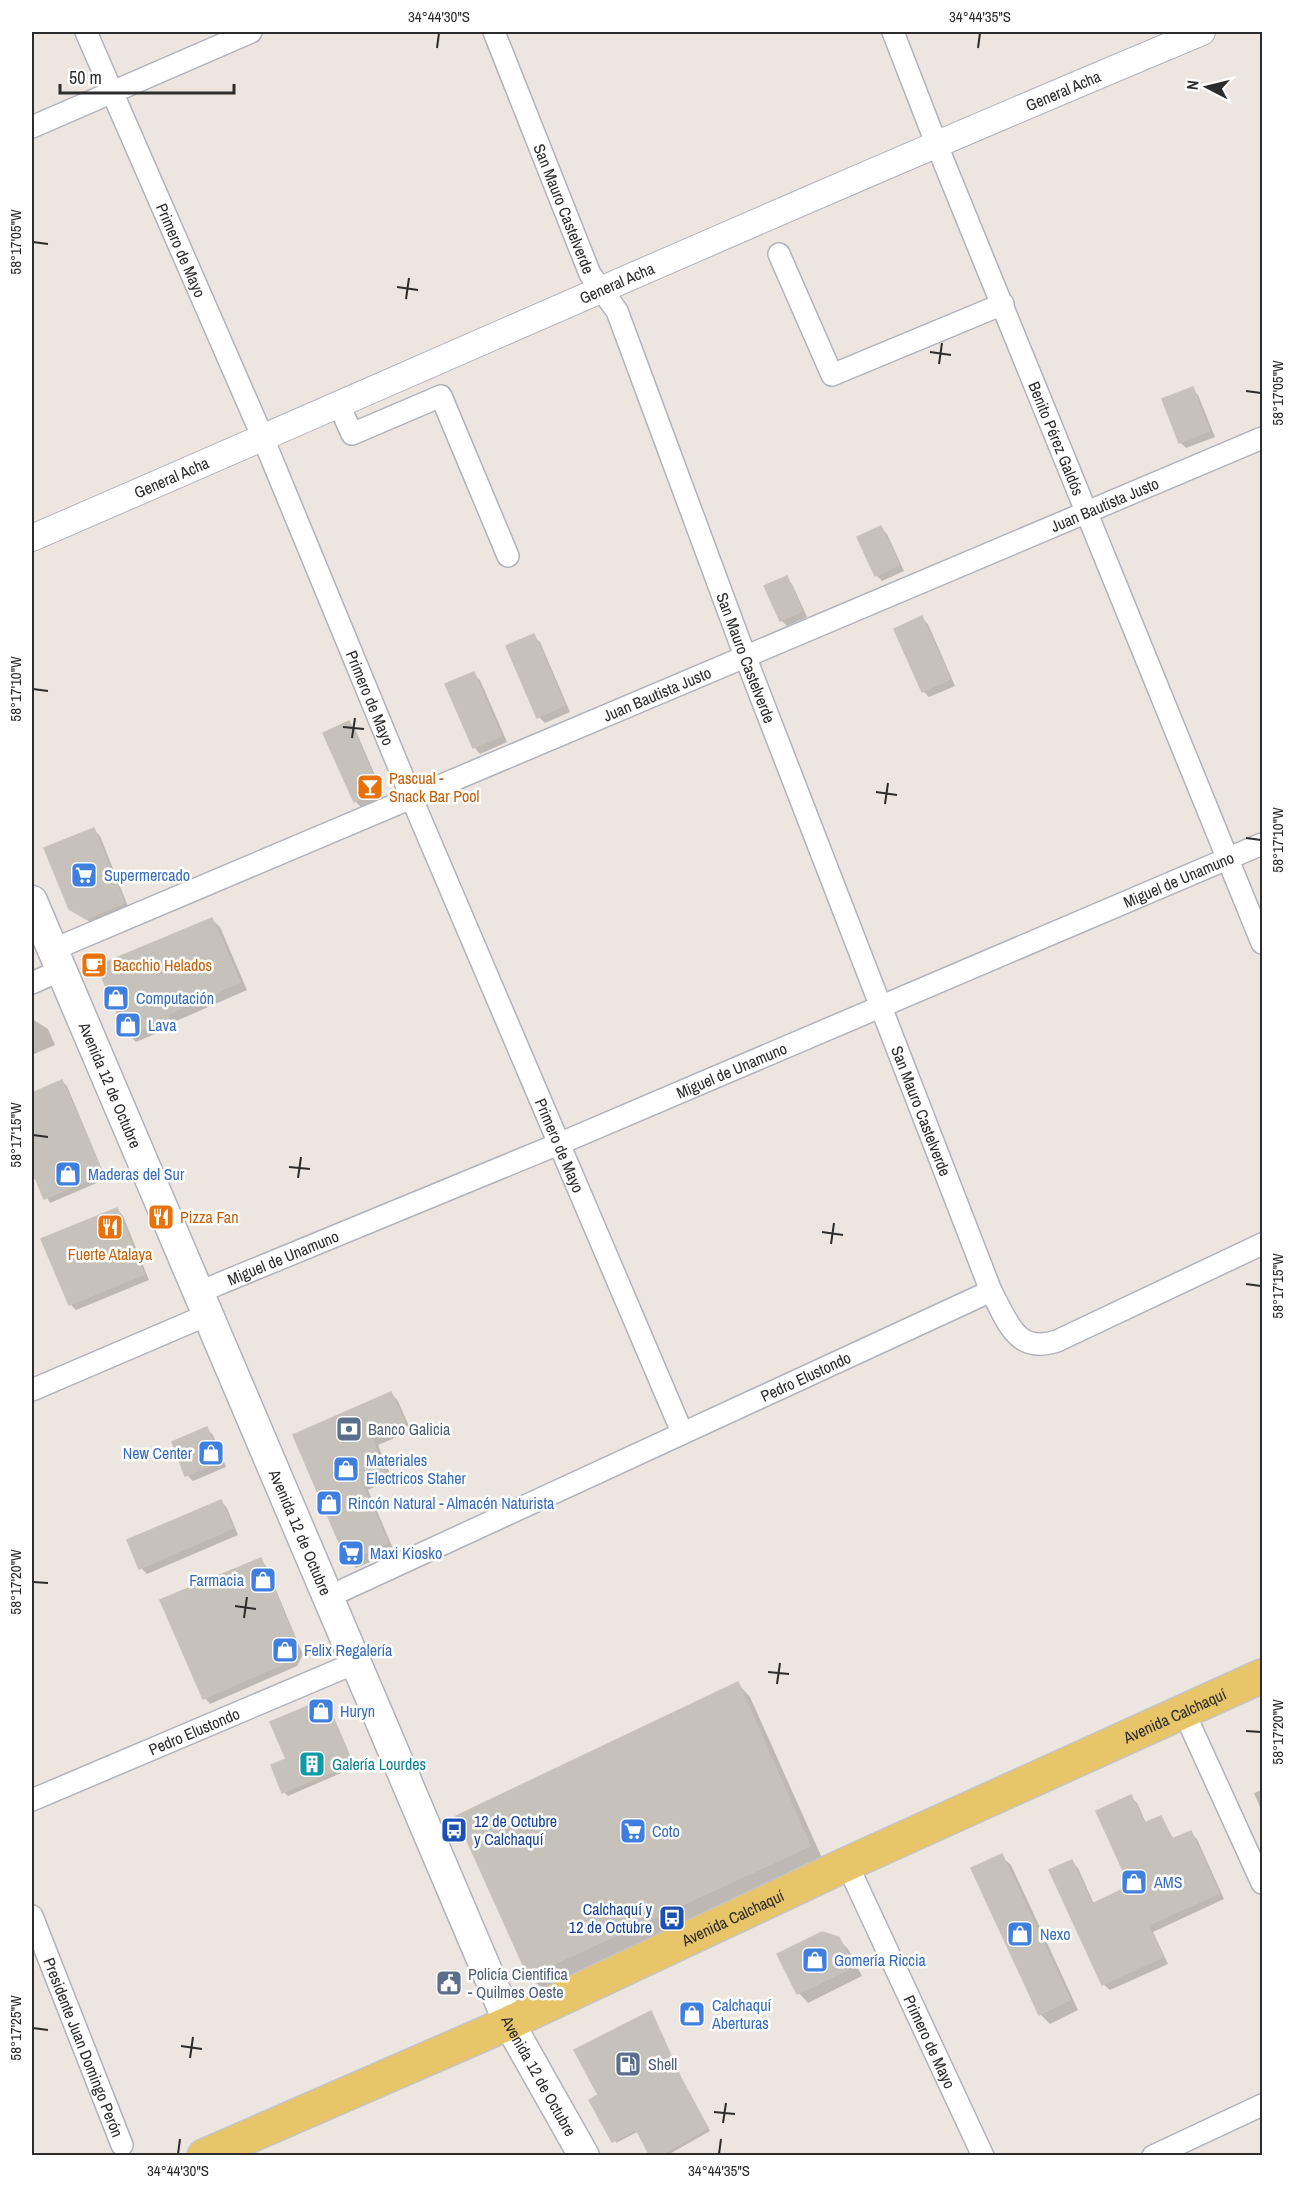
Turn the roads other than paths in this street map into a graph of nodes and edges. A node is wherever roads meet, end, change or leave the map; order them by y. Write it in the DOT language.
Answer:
graph roads {
  1 [pos="86,32"];
  2 [pos="251,32"];
  3 [pos="494,32"];
  4 [pos="893,32"];
  5 [pos="1202,32"];
  6 [pos="112,92"];
  7 [pos="32,127"];
  8 [pos="936,143"];
  9 [pos="779,254"];
  10 [pos="603,291"];
  11 [pos="1003,304"];
  12 [pos="339,405"];
  13 [pos="263,438"];
  14 [pos="1263,438"];
  15 [pos="1088,513"];
  16 [pos="32,538"];
  17 [pos="508,556"];
  18 [pos="745,656"];
  19 [pos="412,799"];
  20 [pos="1263,844"];
  21 [pos="1228,858"];
  22 [pos="32,901"];
  23 [pos="1263,943"];
  24 [pos="56,960"];
  25 [pos="32,983"];
  26 [pos="879,1007"];
  27 [pos="561,1143"];
  28 [pos="1263,1245"];
  29 [pos="991,1291"];
  30 [pos="202,1304"];
  31 [pos="32,1390"];
  32 [pos="682,1432"];
  33 [pos="328,1597"];
  34 [pos="355,1663"];
  35 [pos="1263,1676"];
  36 [pos="1184,1712"];
  37 [pos="32,1800"];
  38 [pos="847,1864"];
  39 [pos="1263,1883"];
  40 [pos="32,1916"];
  41 [pos="508,2023"];
  42 [pos="1263,2105"];
  43 [pos="122,2145"];
  44 [pos="204,2156"];
  45 [pos="584,2156"];
  46 [pos="983,2156"];
  47 [pos="1153,2156"];
  1 -- 6 [label="street, Primero de Mayo"];
  2 -- 6 [label="street"];
  3 -- 10 [label="street, San Mauro Castelverde"];
  4 -- 8 [label="street, Benito Pérez Galdós"];
  5 -- 8 [label="street, General Acha"];
  6 -- 7 [label="street"];
  6 -- 13 [label="street, Primero de Mayo"];
  8 -- 10 [label="street, General Acha"];
  8 -- 11 [label="street, Benito Pérez Galdós"];
  9 -- 11 [label="street"];
  10 -- 12 [label="street, General Acha"];
  10 -- 18 [label="street, San Mauro Castelverde"];
  11 -- 15 [label="street, Benito Pérez Galdós"];
  12 -- 13 [label="street, General Acha"];
  12 -- 17 [label="street"];
  13 -- 16 [label="street, General Acha"];
  13 -- 19 [label="street, Primero de Mayo"];
  14 -- 15 [label="street, Juan Bautista Justo"];
  15 -- 18 [label="street, Juan Bautista Justo"];
  15 -- 21 [label="street, Benito Pérez Galdós"];
  18 -- 19 [label="street, Juan Bautista Justo"];
  18 -- 26 [label="street, San Mauro Castelverde"];
  19 -- 24 [label="street, Juan Bautista Justo"];
  19 -- 27 [label="street, Primero de Mayo"];
  20 -- 21 [label="street, Miguel de Unamuno"];
  21 -- 23 [label="street, Benito Pérez Galdós"];
  21 -- 26 [label="street, Miguel de Unamuno"];
  22 -- 24 [label="main road, Avenida 12 de Octubre"];
  24 -- 25 [label="street, Juan Bautista Justo"];
  24 -- 30 [label="main road, Avenida 12 de Octubre"];
  26 -- 27 [label="street, Miguel de Unamuno"];
  26 -- 29 [label="street, San Mauro Castelverde"];
  27 -- 30 [label="street, Miguel de Unamuno"];
  27 -- 32 [label="street, Primero de Mayo"];
  28 -- 29 [label="street"];
  29 -- 32 [label="street, Pedro Elustondo"];
  30 -- 31 [label="street, Miguel de Unamuno"];
  30 -- 33 [label="main road, Avenida 12 de Octubre"];
  32 -- 33 [label="street, Pedro Elustondo"];
  33 -- 34 [label="main road, Avenida 12 de Octubre"];
  34 -- 37 [label="street, Pedro Elustondo"];
  34 -- 41 [label="main road, Avenida 12 de Octubre"];
  35 -- 36 [label="main road, Avenida Calchaquí"];
  36 -- 38 [label="main road, Avenida Calchaquí"];
  36 -- 39 [label="street"];
  38 -- 41 [label="main road, Avenida Calchaquí"];
  38 -- 46 [label="street, Primero de Mayo"];
  40 -- 43 [label="street, Presidente Juan Domingo Perón"];
  41 -- 44 [label="main road, Avenida Calchaquí"];
  41 -- 45 [label="main road, Avenida 12 de Octubre"];
  42 -- 47 [label="street"];
}
